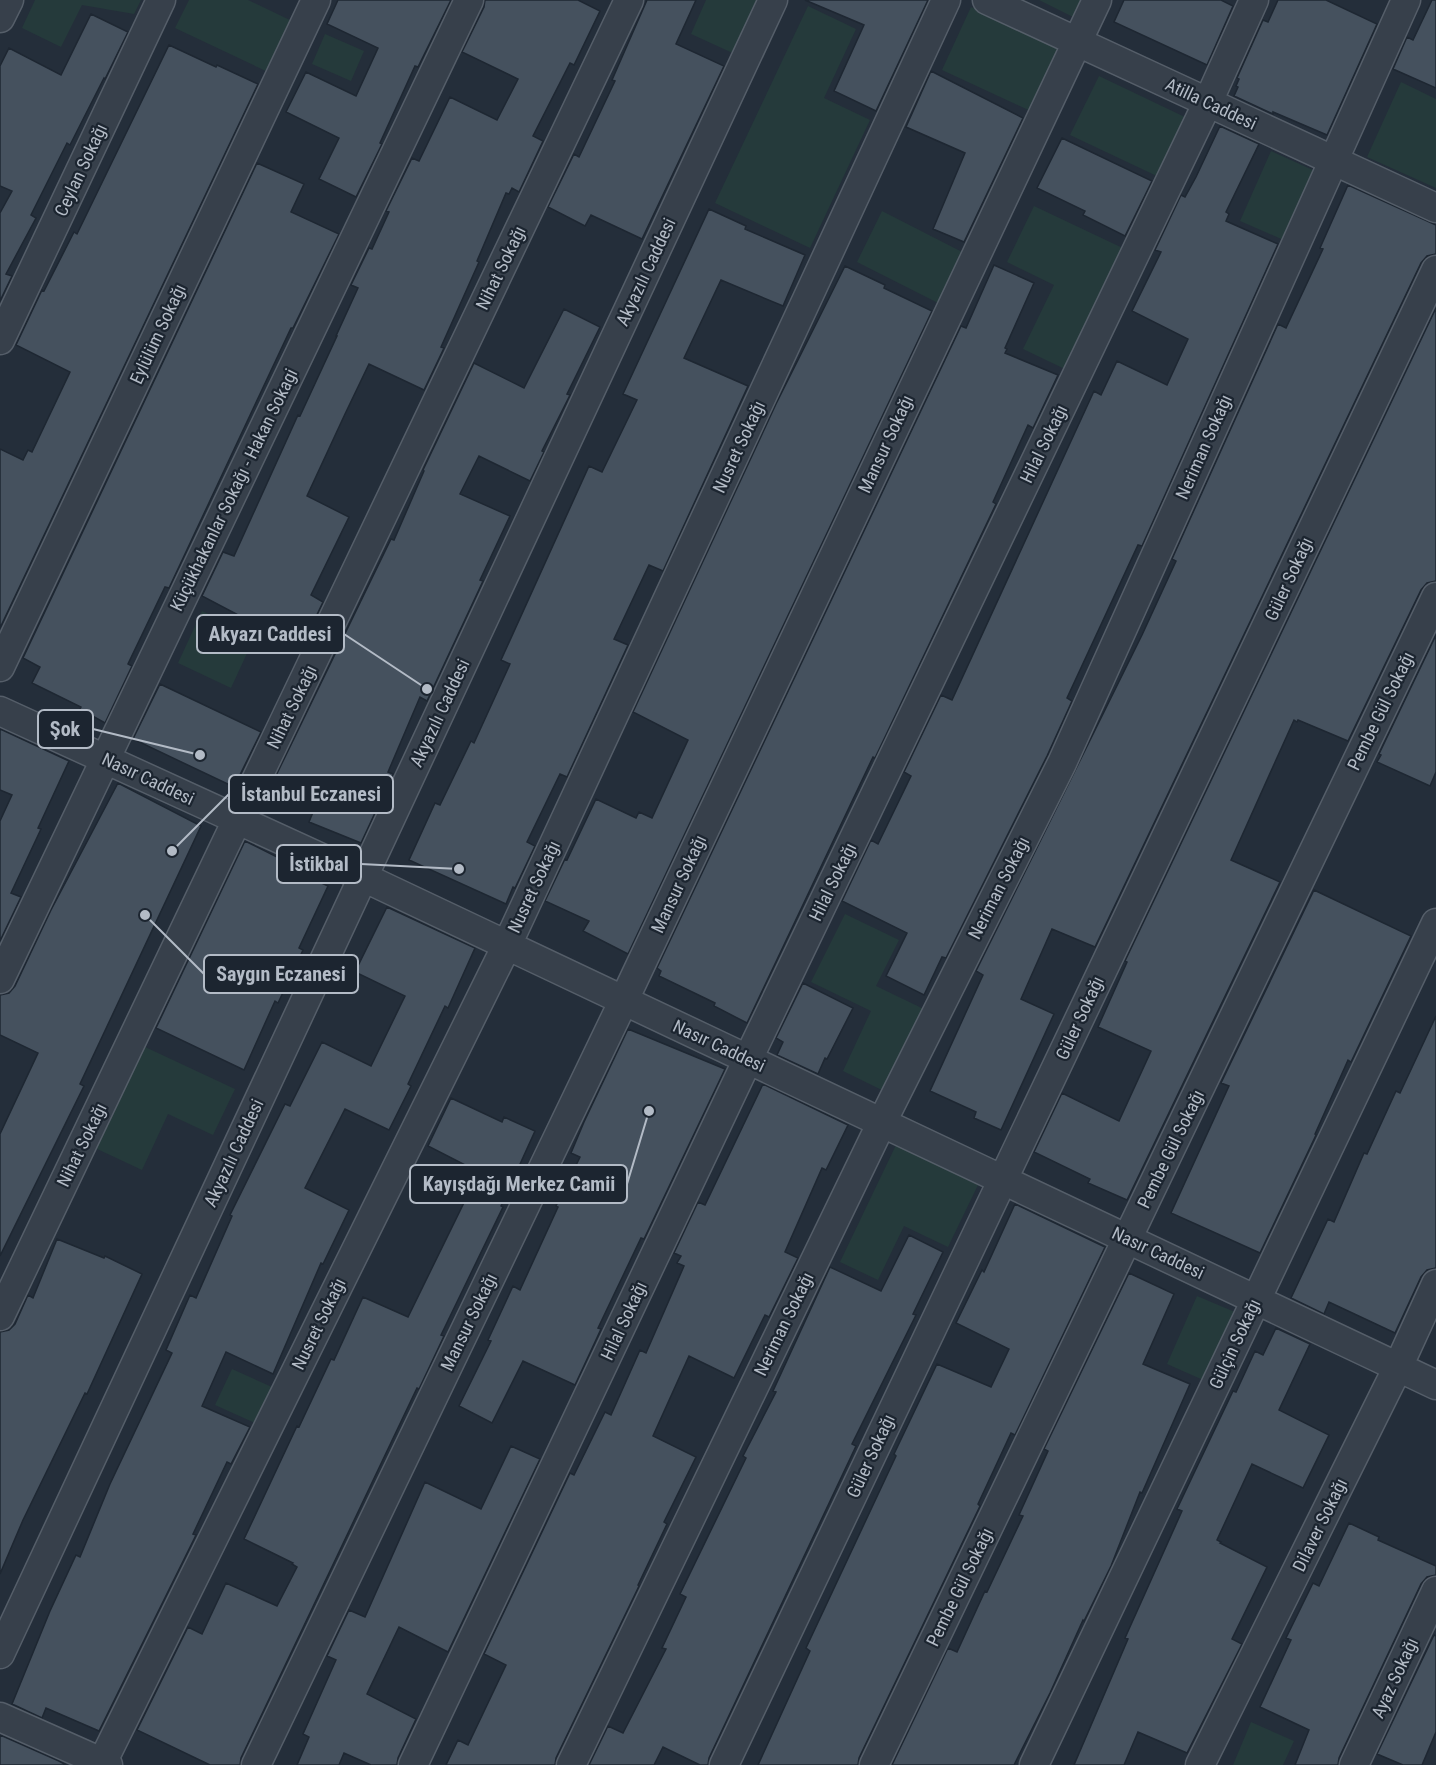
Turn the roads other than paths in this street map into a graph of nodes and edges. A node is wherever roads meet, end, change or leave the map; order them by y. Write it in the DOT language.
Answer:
graph roads {
  1 [pos="9,0"];
  2 [pos="161,0"];
  3 [pos="316,0"];
  4 [pos="469,0"];
  5 [pos="629,0"];
  6 [pos="773,0"];
  7 [pos="946,0"];
  8 [pos="987,0"];
  9 [pos="1096,0"];
  10 [pos="1254,0"];
  11 [pos="1406,0"];
  12 [pos="0,18"];
  13 [pos="1077,42"];
  14 [pos="1208,102"];
  15 [pos="1333,160"];
  16 [pos="1436,208"];
  17 [pos="1436,270"];
  18 [pos="0,340"];
  19 [pos="1436,597"];
  20 [pos="0,667"];
  21 [pos="0,711"];
  22 [pos="106,759"];
  23 [pos="238,820"];
  24 [pos="363,877"];
  25 [pos="1436,922"];
  26 [pos="507,945"];
  27 [pos="0,979"];
  28 [pos="624,1000"];
  29 [pos="748,1059"];
  30 [pos="882,1122"];
  31 [pos="1003,1180"];
  32 [pos="1127,1239"];
  33 [pos="1436,1284"];
  34 [pos="1256,1299"];
  35 [pos="0,1316"];
  36 [pos="1398,1367"];
  37 [pos="1436,1385"];
  38 [pos="1436,1591"];
  39 [pos="0,1654"];
  40 [pos="0,1717"];
  41 [pos="103,1764"];
  42 [pos="256,1765"];
  43 [pos="413,1765"];
  44 [pos="571,1765"];
  45 [pos="724,1765"];
  46 [pos="874,1765"];
  47 [pos="1034,1765"];
  48 [pos="1200,1765"];
  49 [pos="1354,1765"];
  1 -- 12 [label="street"];
  2 -- 18 [label="street, Ceylan Sokağı"];
  3 -- 20 [label="street, Eylülüm Sokağı"];
  4 -- 22 [label="street, Küçükhakanlar Sokağı - Hakan Sokagi"];
  5 -- 23 [label="street, Nihat Sokağı"];
  6 -- 24 [label="street, Akyazılı Caddesi"];
  7 -- 26 [label="street, Nusret Sokağı"];
  8 -- 13 [label="street, Atilla Caddesi"];
  9 -- 13 [label="street, Mansur Sokağı"];
  10 -- 14 [label="street, Hilal Sokağı"];
  11 -- 15 [label="street, Neriman Sokağı"];
  13 -- 14 [label="street, Atilla Caddesi"];
  13 -- 28 [label="street, Mansur Sokağı"];
  14 -- 15 [label="street, Atilla Caddesi"];
  14 -- 29 [label="street, Hilal Sokağı"];
  15 -- 16 [label="street, Atilla Caddesi"];
  15 -- 30 [label="street, Neriman Sokağı"];
  17 -- 31 [label="street, Güler Sokağı"];
  19 -- 32 [label="street, Pembe Gül Sokağı"];
  21 -- 22 [label="street, Nasır Caddesi"];
  22 -- 23 [label="street, Nasır Caddesi"];
  22 -- 27 [label="street, Küçükhakanlar Sokağı - Hakan Sokagi"];
  23 -- 24 [label="street, Nasır Caddesi"];
  23 -- 35 [label="street, Nihat Sokağı"];
  24 -- 26 [label="street, Nasır Caddesi"];
  24 -- 39 [label="street, Akyazılı Caddesi"];
  25 -- 34 [label="street, Gülçin Sokağı"];
  26 -- 28 [label="street, Nasır Caddesi"];
  26 -- 41 [label="street, Nusret Sokağı"];
  28 -- 29 [label="street, Nasır Caddesi"];
  28 -- 42 [label="street, Mansur Sokağı"];
  29 -- 30 [label="street, Nasır Caddesi"];
  29 -- 43 [label="street, Hilal Sokağı"];
  30 -- 31 [label="street, Nasır Caddesi"];
  30 -- 44 [label="street, Neriman Sokağı"];
  31 -- 32 [label="street, Nasır Caddesi"];
  31 -- 45 [label="street, Güler Sokağı"];
  32 -- 34 [label="street, Nasır Caddesi"];
  32 -- 46 [label="street, Pembe Gül Sokağı"];
  33 -- 36 [label="street, Dilaver Sokağı"];
  34 -- 36 [label="street, Nasır Caddesi"];
  34 -- 47 [label="street, Gülçin Sokağı"];
  36 -- 37 [label="street, Nasır Caddesi"];
  36 -- 48 [label="street, Dilaver Sokağı"];
  38 -- 49 [label="street, Ayaz Sokağı"];
  40 -- 41 [label="street"];
}
